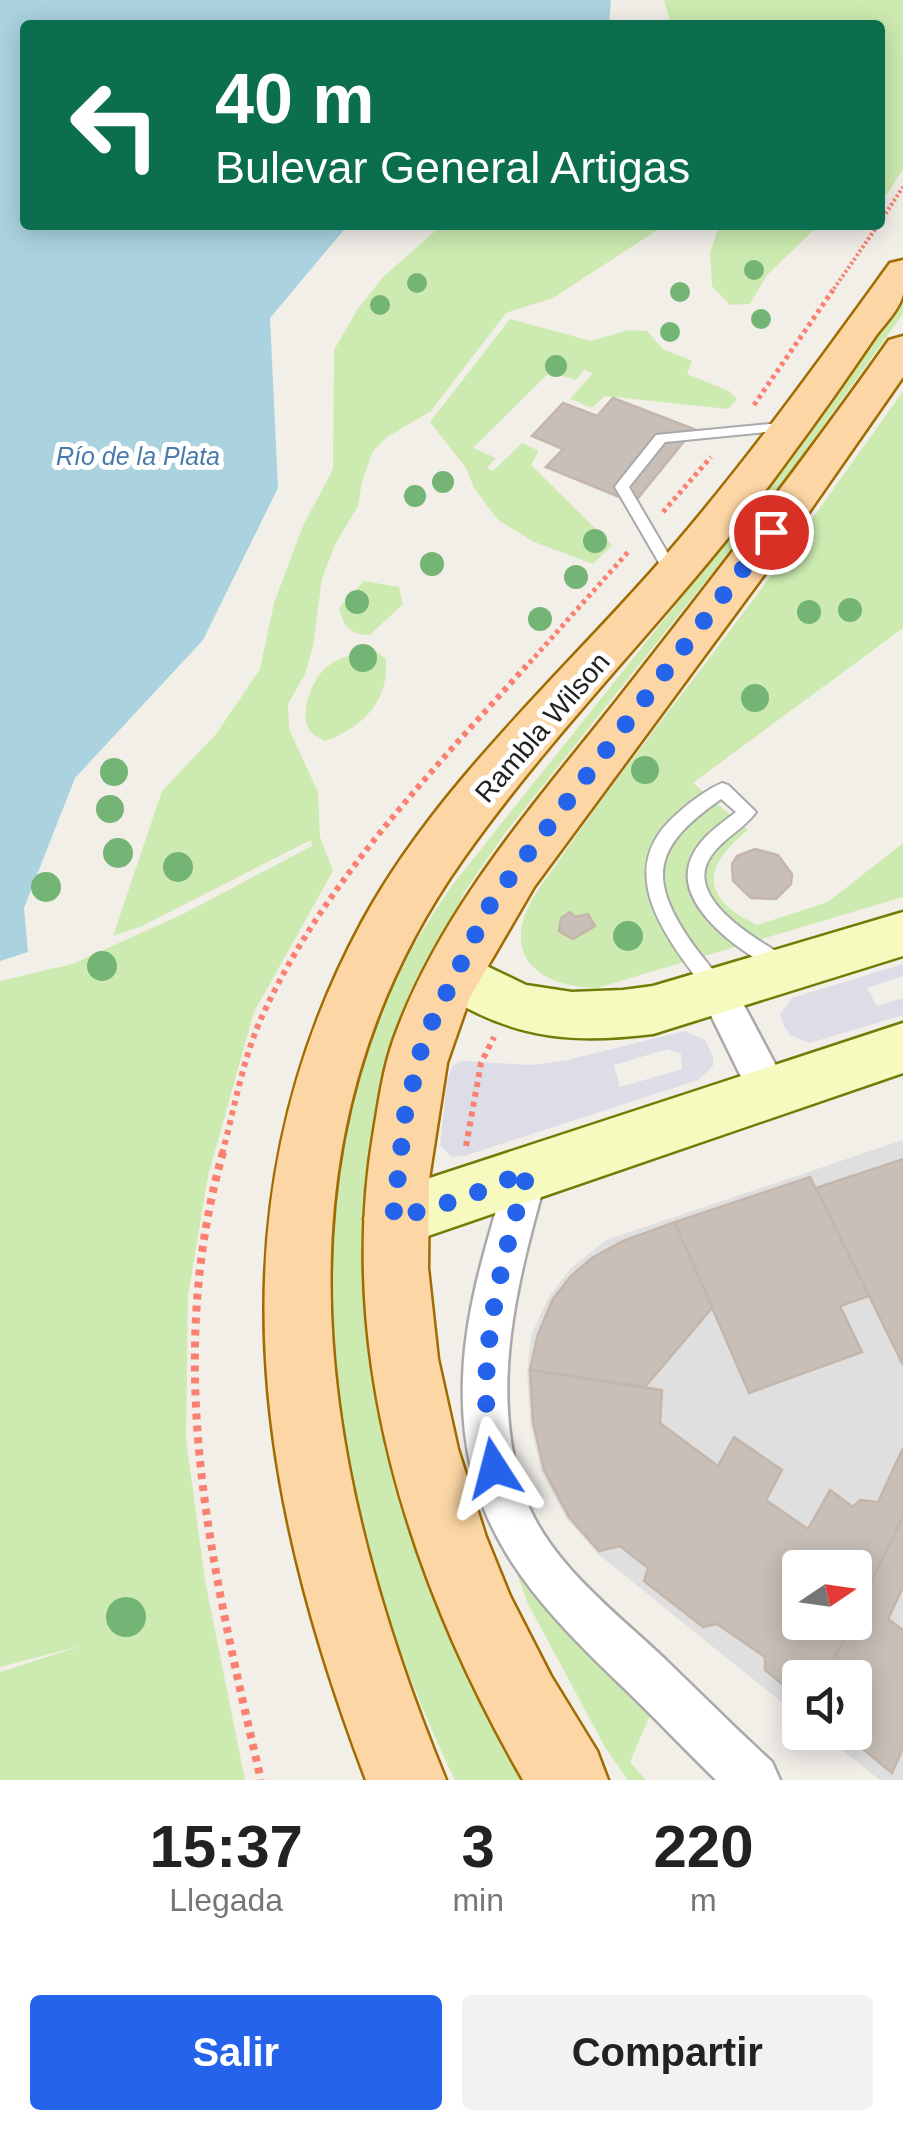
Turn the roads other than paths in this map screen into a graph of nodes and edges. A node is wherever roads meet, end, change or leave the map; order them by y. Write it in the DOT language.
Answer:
graph roads {
  1 [pos="903,271"];
  2 [pos="903,348"];
  3 [pos="791,426"];
  4 [pos="674,576"];
  5 [pos="903,934"];
  6 [pos="789,968"];
  7 [pos="453,972"];
  8 [pos="717,991"];
  9 [pos="903,1048"];
  10 [pos="768,1090"];
  11 [pos="528,1171"];
  12 [pos="393,1219"];
  13 [pos="406,1780"];
  14 [pos="568,1780"];
  15 [pos="754,1780"];
  1 -- 3 [label="main road, Rambla Wilson"];
  2 -- 7 [label="main road"];
  3 -- 4 [label="main road, Rambla Wilson"];
  3 -- 4 [label="lane"];
  4 -- 13 [label="main road, Rambla Wilson"];
  5 -- 6 [label="main road"];
  6 -- 8 [label="main road"];
  6 -- 8 [label="lane"];
  7 -- 8 [label="main road"];
  7 -- 12 [label="main road"];
  8 -- 10 [label="street"];
  9 -- 10 [label="main road"];
  10 -- 11 [label="main road"];
  11 -- 12 [label="main road"];
  11 -- 15 [label="street"];
  12 -- 14 [label="main road"];
}
